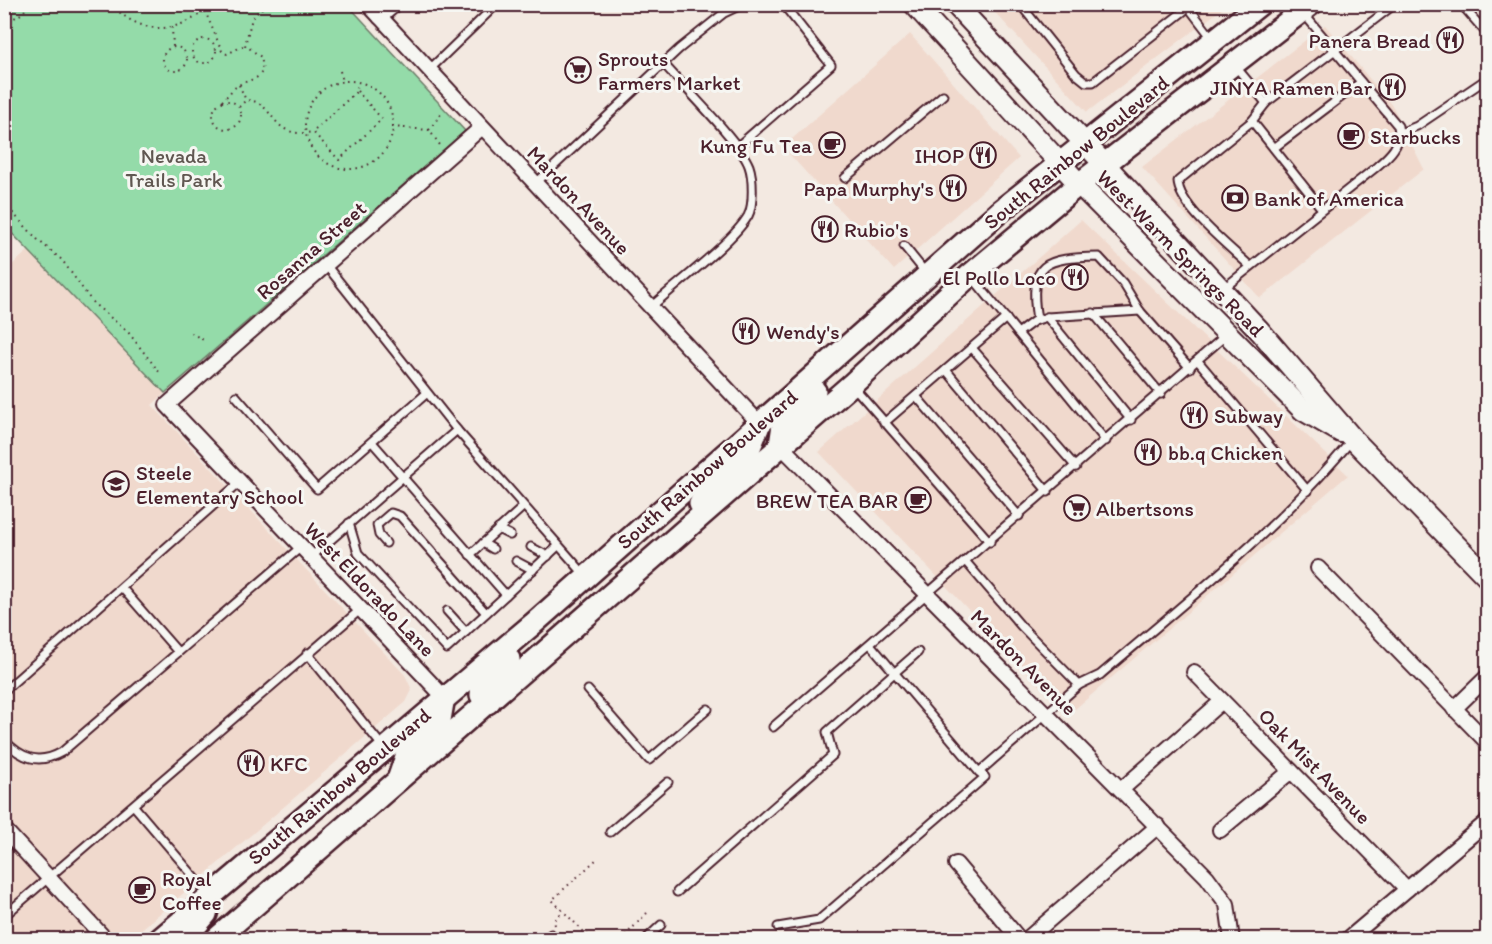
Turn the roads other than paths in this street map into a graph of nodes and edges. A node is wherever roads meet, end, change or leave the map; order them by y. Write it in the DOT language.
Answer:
graph roads {
  1 [pos="368,4"];
  2 [pos="394,4"];
  3 [pos="497,4"];
  4 [pos="743,4"];
  5 [pos="783,4"];
  6 [pos="914,4"];
  7 [pos="1020,4"];
  8 [pos="1260,4"];
  9 [pos="1395,4"];
  10 [pos="1461,4"];
  11 [pos="1187,6"];
  12 [pos="1307,8"];
  13 [pos="968,9"];
  14 [pos="380,17"];
  15 [pos="1488,35"];
  16 [pos="1215,41"];
  17 [pos="1334,50"];
  18 [pos="663,63"];
  19 [pos="1234,65"];
  20 [pos="429,70"];
  21 [pos="1488,78"];
  22 [pos="1361,82"];
  23 [pos="943,94"];
  24 [pos="1266,103"];
  25 [pos="1252,122"];
  26 [pos="482,127"];
  27 [pos="1400,133"];
  28 [pos="1084,143"];
  29 [pos="737,147"];
  30 [pos="1274,148"];
  31 [pos="1059,162"];
  32 [pos="1104,165"];
  33 [pos="845,178"];
  34 [pos="535,184"];
  35 [pos="1079,184"];
  36 [pos="1322,209"];
  37 [pos="904,246"];
  38 [pos="326,265"];
  39 [pos="1250,266"];
  40 [pos="927,274"];
  41 [pos="970,275"];
  42 [pos="1222,290"];
  43 [pos="651,308"];
  44 [pos="1140,310"];
  45 [pos="1093,313"];
  46 [pos="1047,317"];
  47 [pos="1006,318"];
  48 [pos="1037,320"];
  49 [pos="1018,333"];
  50 [pos="1227,334"];
  51 [pos="856,338"];
  52 [pos="972,348"];
  53 [pos="1198,361"];
  54 [pos="1190,368"];
  55 [pos="946,370"];
  56 [pos="852,384"];
  57 [pos="427,393"];
  58 [pos="1161,394"];
  59 [pos="236,396"];
  60 [pos="916,396"];
  61 [pos="1320,399"];
  62 [pos="167,405"];
  63 [pos="1131,420"];
  64 [pos="759,423"];
  65 [pos="884,423"];
  66 [pos="457,430"];
  67 [pos="1353,439"];
  68 [pos="1106,441"];
  69 [pos="372,442"];
  70 [pos="780,445"];
  71 [pos="1076,467"];
  72 [pos="402,478"];
  73 [pos="240,482"];
  74 [pos="1308,491"];
  75 [pos="1048,492"];
  76 [pos="523,507"];
  77 [pos="1019,516"];
  78 [pos="349,523"];
  79 [pos="498,529"];
  80 [pos="678,534"];
  81 [pos="510,535"];
  82 [pos="990,542"];
  83 [pos="386,543"];
  84 [pos="483,543"];
  85 [pos="558,546"];
  86 [pos="531,547"];
  87 [pos="493,549"];
  88 [pos="306,552"];
  89 [pos="470,555"];
  90 [pos="548,556"];
  91 [pos="516,561"];
  92 [pos="966,562"];
  93 [pos="1318,568"];
  94 [pos="533,570"];
  95 [pos="585,576"];
  96 [pos="1488,578"];
  97 [pos="122,588"];
  98 [pos="506,595"];
  99 [pos="927,595"];
  100 [pos="361,609"];
  101 [pos="447,611"];
  102 [pos="486,613"];
  103 [pos="532,624"];
  104 [pos="466,632"];
  105 [pos="870,644"];
  106 [pos="178,652"];
  107 [pos="918,652"];
  108 [pos="307,653"];
  109 [pos="894,672"];
  110 [pos="1194,672"];
  111 [pos="1488,676"];
  112 [pos="1079,685"];
  113 [pos="588,690"];
  114 [pos="4,691"];
  115 [pos="444,697"];
  116 [pos="1222,701"];
  117 [pos="489,702"];
  118 [pos="708,709"];
  119 [pos="1454,709"];
  120 [pos="1045,713"];
  121 [pos="773,727"];
  122 [pos="4,740"];
  123 [pos="1488,743"];
  124 [pos="384,748"];
  125 [pos="1291,771"];
  126 [pos="979,772"];
  127 [pos="398,780"];
  128 [pos="668,782"];
  129 [pos="1122,789"];
  130 [pos="134,806"];
  131 [pos="1488,821"];
  132 [pos="1158,826"];
  133 [pos="4,829"];
  134 [pos="1220,830"];
  135 [pos="610,832"];
  136 [pos="956,864"];
  137 [pos="49,878"];
  138 [pos="1407,889"];
  139 [pos="677,892"];
  140 [pos="210,896"];
  141 [pos="4,916"];
  142 [pos="661,925"];
  143 [pos="778,927"];
  144 [pos="106,939"];
  145 [pos="159,939"];
  146 [pos="184,939"];
  147 [pos="215,939"];
  148 [pos="545,939"];
  149 [pos="556,939"];
  150 [pos="645,939"];
  151 [pos="1020,939"];
  152 [pos="1026,939"];
  153 [pos="1232,939"];
  154 [pos="1347,939"];
  1 -- 14 [label="street, Mardon Avenue"];
  2 -- 14 [label="street"];
  3 -- 20 [label="lane"];
  4 -- 18 [label="lane"];
  5 -- 29 [label="lane"];
  6 -- 31 [label="main road, West Warm Springs Road"];
  7 -- 11 [label="lane"];
  8 -- 16 [label="main road, South Rainbow Boulevard"];
  9 -- 17 [label="lane"];
  10 -- 15 [label="lane"];
  11 -- 16 [label="lane"];
  12 -- 17 [label="lane"];
  12 -- 19 [label="main road, South Rainbow Boulevard"];
  13 -- 28 [label="main road, West Warm Springs Road"];
  14 -- 20 [label="street, Mardon Avenue"];
  16 -- 28 [label="main road, South Rainbow Boulevard"];
  17 -- 22 [label="lane"];
  17 -- 24 [label="lane"];
  18 -- 29 [label="lane"];
  18 -- 34 [label="lane"];
  19 -- 24 [label="lane"];
  19 -- 32 [label="main road, South Rainbow Boulevard"];
  20 -- 26 [label="street, Mardon Avenue"];
  21 -- 27 [label="lane"];
  22 -- 27 [label="lane"];
  22 -- 30 [label="lane"];
  23 -- 33 [label="lane"];
  24 -- 25 [label="lane"];
  25 -- 30 [label="lane"];
  25 -- 39 [label="lane"];
  26 -- 34 [label="street, Mardon Avenue"];
  26 -- 38 [label="street, Rosanna Street"];
  27 -- 36 [label="lane"];
  28 -- 31 [label="main road, South Rainbow Boulevard"];
  28 -- 32 [label="main road, West Warm Springs Road"];
  29 -- 43 [label="lane"];
  30 -- 36 [label="lane"];
  31 -- 35 [label="main road, West Warm Springs Road"];
  31 -- 40 [label="main road, South Rainbow Boulevard"];
  32 -- 35 [label="main road, South Rainbow Boulevard"];
  32 -- 42 [label="main road, West Warm Springs Road"];
  34 -- 43 [label="street, Mardon Avenue"];
  35 -- 41 [label="main road, South Rainbow Boulevard"];
  35 -- 50 [label="main road, West Warm Springs Road"];
  36 -- 39 [label="lane"];
  37 -- 40 [label="lane"];
  38 -- 57 [label="lane"];
  38 -- 62 [label="street, Rosanna Street"];
  39 -- 42 [label="lane"];
  40 -- 51 [label="main road, South Rainbow Boulevard"];
  41 -- 47 [label="lane"];
  41 -- 56 [label="main road, South Rainbow Boulevard"];
  42 -- 61 [label="main road, West Warm Springs Road"];
  43 -- 64 [label="street, Mardon Avenue"];
  44 -- 45 [label="lane"];
  44 -- 48 [label="lane"];
  44 -- 54 [label="lane"];
  45 -- 46 [label="lane"];
  45 -- 58 [label="lane"];
  46 -- 48 [label="lane"];
  46 -- 63 [label="lane"];
  47 -- 49 [label="lane"];
  47 -- 52 [label="lane"];
  48 -- 49 [label="lane"];
  49 -- 68 [label="lane"];
  50 -- 53 [label="lane"];
  50 -- 61 [label="main road"];
  50 -- 67 [label="main road, West Warm Springs Road"];
  51 -- 64 [label="main road, South Rainbow Boulevard"];
  51 -- 70 [label="main road"];
  52 -- 55 [label="lane"];
  52 -- 71 [label="lane"];
  53 -- 54 [label="lane"];
  53 -- 74 [label="lane"];
  54 -- 58 [label="lane"];
  55 -- 60 [label="lane"];
  55 -- 75 [label="lane"];
  56 -- 65 [label="lane"];
  56 -- 70 [label="main road, South Rainbow Boulevard"];
  57 -- 66 [label="lane"];
  57 -- 69 [label="lane"];
  58 -- 63 [label="lane"];
  59 -- 69 [label="lane"];
  60 -- 65 [label="lane"];
  60 -- 77 [label="lane"];
  61 -- 67 [label="main road, West Warm Springs Road"];
  62 -- 73 [label="street, West Eldorado Lane"];
  63 -- 68 [label="lane"];
  64 -- 80 [label="main road"];
  64 -- 95 [label="main road, South Rainbow Boulevard"];
  65 -- 82 [label="lane"];
  66 -- 72 [label="lane"];
  66 -- 76 [label="lane"];
  67 -- 74 [label="lane"];
  67 -- 96 [label="main road, West Warm Springs Road"];
  68 -- 71 [label="lane"];
  69 -- 72 [label="lane"];
  70 -- 80 [label="main road, South Rainbow Boulevard"];
  70 -- 99 [label="street, Mardon Avenue"];
  71 -- 75 [label="lane"];
  72 -- 78 [label="lane"];
  72 -- 89 [label="lane"];
  73 -- 88 [label="street, West Eldorado Lane"];
  73 -- 97 [label="lane"];
  74 -- 112 [label="lane"];
  75 -- 77 [label="lane"];
  76 -- 79 [label="lane"];
  76 -- 85 [label="lane"];
  77 -- 82 [label="lane"];
  78 -- 88 [label="lane"];
  78 -- 104 [label="lane"];
  79 -- 81 [label="lane"];
  79 -- 84 [label="lane"];
  80 -- 117 [label="main road, South Rainbow Boulevard"];
  82 -- 92 [label="lane"];
  83 -- 102 [label="lane"];
  84 -- 87 [label="lane"];
  84 -- 89 [label="lane"];
  85 -- 90 [label="lane"];
  85 -- 95 [label="lane"];
  86 -- 90 [label="lane"];
  88 -- 100 [label="street, West Eldorado Lane"];
  88 -- 106 [label="lane"];
  89 -- 98 [label="lane"];
  90 -- 94 [label="lane"];
  91 -- 94 [label="lane"];
  92 -- 99 [label="lane"];
  92 -- 112 [label="lane"];
  93 -- 119 [label="street"];
  94 -- 98 [label="lane"];
  95 -- 103 [label="main road, South Rainbow Boulevard"];
  97 -- 106 [label="lane"];
  97 -- 114 [label="lane"];
  98 -- 102 [label="lane"];
  99 -- 105 [label="lane"];
  99 -- 120 [label="street, Mardon Avenue"];
  100 -- 108 [label="lane"];
  100 -- 115 [label="street, West Eldorado Lane"];
  101 -- 104 [label="lane"];
  102 -- 104 [label="lane"];
  103 -- 115 [label="main road, South Rainbow Boulevard"];
  103 -- 117 [label="main road"];
  105 -- 109 [label="lane"];
  105 -- 121 [label="lane"];
  106 -- 122 [label="lane"];
  107 -- 109 [label="lane"];
  108 -- 124 [label="lane"];
  108 -- 130 [label="lane"];
  109 -- 126 [label="lane"];
  109 -- 139 [label="lane"];
  110 -- 116 [label="street, Oak Mist Avenue"];
  111 -- 119 [label="street"];
  112 -- 120 [label="lane"];
  113 -- 118 [label="lane"];
  115 -- 124 [label="main road, South Rainbow Boulevard"];
  115 -- 127 [label="main road"];
  116 -- 125 [label="street, Oak Mist Avenue"];
  116 -- 129 [label="street"];
  117 -- 127 [label="main road, South Rainbow Boulevard"];
  119 -- 123 [label="street"];
  120 -- 126 [label="lane"];
  120 -- 129 [label="street, Mardon Avenue"];
  124 -- 140 [label="main road, South Rainbow Boulevard"];
  125 -- 134 [label="street"];
  125 -- 138 [label="street, Oak Mist Avenue"];
  126 -- 143 [label="lane"];
  127 -- 147 [label="main road, South Rainbow Boulevard"];
  128 -- 135 [label="lane"];
  129 -- 132 [label="street, Mardon Avenue"];
  130 -- 137 [label="lane"];
  130 -- 140 [label="lane"];
  131 -- 138 [label="street"];
  132 -- 152 [label="street"];
  132 -- 153 [label="street, Mardon Avenue"];
  133 -- 137 [label="street"];
  136 -- 151 [label="street"];
  137 -- 141 [label="lane"];
  137 -- 144 [label="street"];
  138 -- 154 [label="street"];
  140 -- 145 [label="main road, South Rainbow Boulevard"];
  140 -- 146 [label="main road"];
  142 -- 150 [label="lane"];
  148 -- 149 [label="lane"];
}
